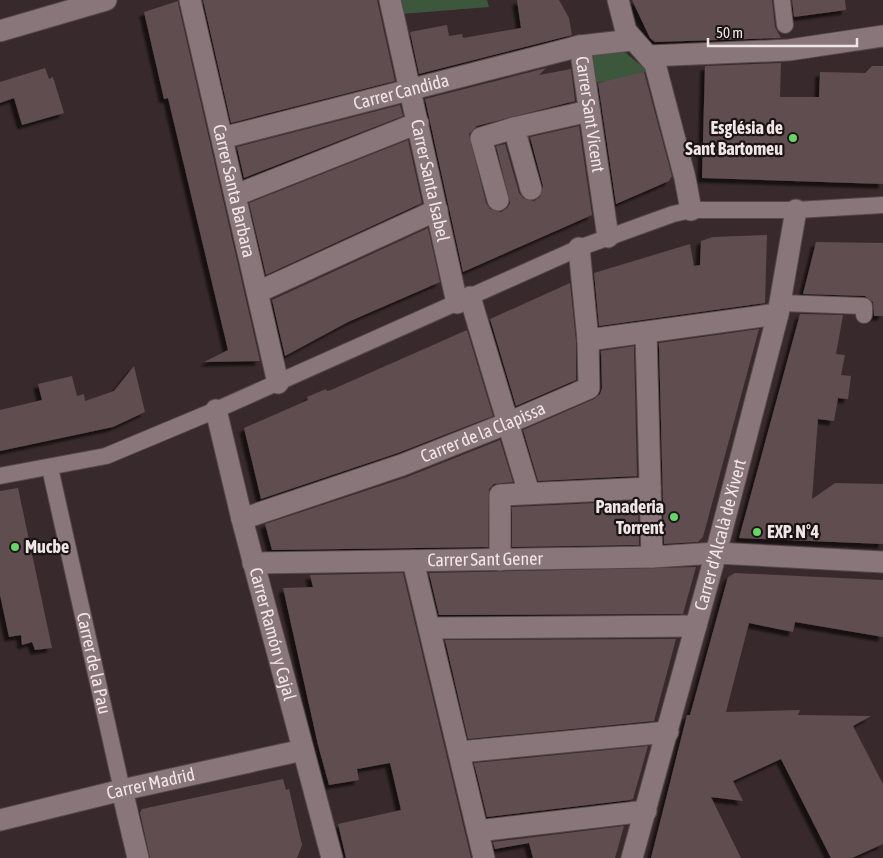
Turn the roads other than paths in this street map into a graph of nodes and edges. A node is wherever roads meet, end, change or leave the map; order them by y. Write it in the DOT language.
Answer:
graph roads {
  1 [pos="106,0"];
  2 [pos="190,0"];
  3 [pos="390,0"];
  4 [pos="618,0"];
  5 [pos="782,0"];
  6 [pos="785,25"];
  7 [pos="0,31"];
  8 [pos="883,36"];
  9 [pos="632,40"];
  10 [pos="580,46"];
  11 [pos="649,56"];
  12 [pos="410,91"];
  13 [pos="589,111"];
  14 [pos="418,123"];
  15 [pos="514,128"];
  16 [pos="222,138"];
  17 [pos="531,189"];
  18 [pos="236,195"];
  19 [pos="498,200"];
  20 [pos="883,205"];
  21 [pos="437,210"];
  22 [pos="690,210"];
  23 [pos="796,210"];
  24 [pos="608,237"];
  25 [pos="579,248"];
  26 [pos="258,292"];
  27 [pos="464,300"];
  28 [pos="779,308"];
  29 [pos="864,315"];
  30 [pos="646,333"];
  31 [pos="588,340"];
  32 [pos="278,383"];
  33 [pos="216,410"];
  34 [pos="508,423"];
  35 [pos="50,468"];
  36 [pos="0,476"];
  37 [pos="650,488"];
  38 [pos="529,494"];
  39 [pos="242,519"];
  40 [pos="716,553"];
  41 [pos="652,557"];
  42 [pos="500,560"];
  43 [pos="413,561"];
  44 [pos="883,562"];
  45 [pos="254,563"];
  46 [pos="696,626"];
  47 [pos="429,628"];
  48 [pos="668,732"];
  49 [pos="303,750"];
  50 [pos="459,752"];
  51 [pos="122,790"];
  52 [pos="646,811"];
  53 [pos="0,820"];
  54 [pos="478,831"];
  55 [pos="138,858"];
  56 [pos="332,858"];
  57 [pos="484,858"];
  58 [pos="632,858"];
  1 -- 7 [label="street"];
  2 -- 16 [label="street, Carrer Santa Barbara"];
  3 -- 12 [label="street, Carrer Santa Isabel"];
  4 -- 9 [label="street"];
  5 -- 6 [label="street"];
  8 -- 11 [label="street"];
  9 -- 10 [label="street, Carrer Sant Vicent"];
  9 -- 11 [label="street"];
  10 -- 12 [label="street, Carrer Candida"];
  10 -- 13 [label="street, Carrer Sant Vicent"];
  11 -- 22 [label="street"];
  12 -- 14 [label="street, Carrer Santa Isabel"];
  12 -- 16 [label="street, Carrer Candida"];
  13 -- 15 [label="street"];
  13 -- 24 [label="street, Carrer Sant Vicent"];
  14 -- 18 [label="street"];
  14 -- 21 [label="street, Carrer Santa Isabel"];
  15 -- 17 [label="street"];
  15 -- 19 [label="street"];
  16 -- 18 [label="street, Carrer Santa Barbara"];
  18 -- 26 [label="street, Carrer Santa Barbara"];
  20 -- 23 [label="street"];
  21 -- 26 [label="street"];
  21 -- 27 [label="street, Carrer Santa Isabel"];
  22 -- 23 [label="street"];
  22 -- 24 [label="street"];
  23 -- 28 [label="street, Carrer d'Alcalà de Xivert"];
  24 -- 25 [label="street"];
  25 -- 27 [label="street"];
  25 -- 31 [label="street, Carrer de la Clapissa"];
  26 -- 32 [label="street, Carrer Santa Barbara"];
  27 -- 32 [label="street"];
  27 -- 34 [label="street, Carrer Santa Isabel"];
  28 -- 29 [label="street"];
  28 -- 30 [label="street"];
  28 -- 40 [label="street, Carrer d'Alcalà de Xivert"];
  30 -- 31 [label="street"];
  30 -- 37 [label="street"];
  31 -- 34 [label="street, Carrer de la Clapissa"];
  32 -- 33 [label="street"];
  33 -- 35 [label="street"];
  33 -- 39 [label="street, Carrer Ramón y Cajal"];
  34 -- 38 [label="street, Carrer Santa Isabel"];
  34 -- 39 [label="street, Carrer de la Clapissa"];
  35 -- 36 [label="street"];
  35 -- 51 [label="street, Carrer de la Pau"];
  37 -- 38 [label="street"];
  37 -- 41 [label="street"];
  38 -- 42 [label="street"];
  39 -- 45 [label="street, Carrer Ramón y Cajal"];
  40 -- 41 [label="street, Carrer Sant Gener"];
  40 -- 44 [label="street, Carrer Sant Gener"];
  40 -- 46 [label="street, Carrer d'Alcalà de Xivert"];
  41 -- 42 [label="street, Carrer Sant Gener"];
  42 -- 43 [label="street, Carrer Sant Gener"];
  43 -- 45 [label="street, Carrer Sant Gener"];
  43 -- 47 [label="street"];
  45 -- 49 [label="street, Carrer Ramón y Cajal"];
  46 -- 47 [label="street"];
  46 -- 48 [label="street, Carrer d'Alcalà de Xivert"];
  47 -- 50 [label="street"];
  48 -- 50 [label="street"];
  48 -- 52 [label="street, Carrer d'Alcalà de Xivert"];
  49 -- 51 [label="street, Carrer Madrid"];
  49 -- 56 [label="street, Carrer Ramón y Cajal"];
  50 -- 54 [label="street"];
  51 -- 53 [label="street, Carrer Madrid"];
  51 -- 55 [label="street, Carrer de la Pau"];
  52 -- 54 [label="street"];
  52 -- 58 [label="street, Carrer d'Alcalà de Xivert"];
  54 -- 57 [label="street"];
}
